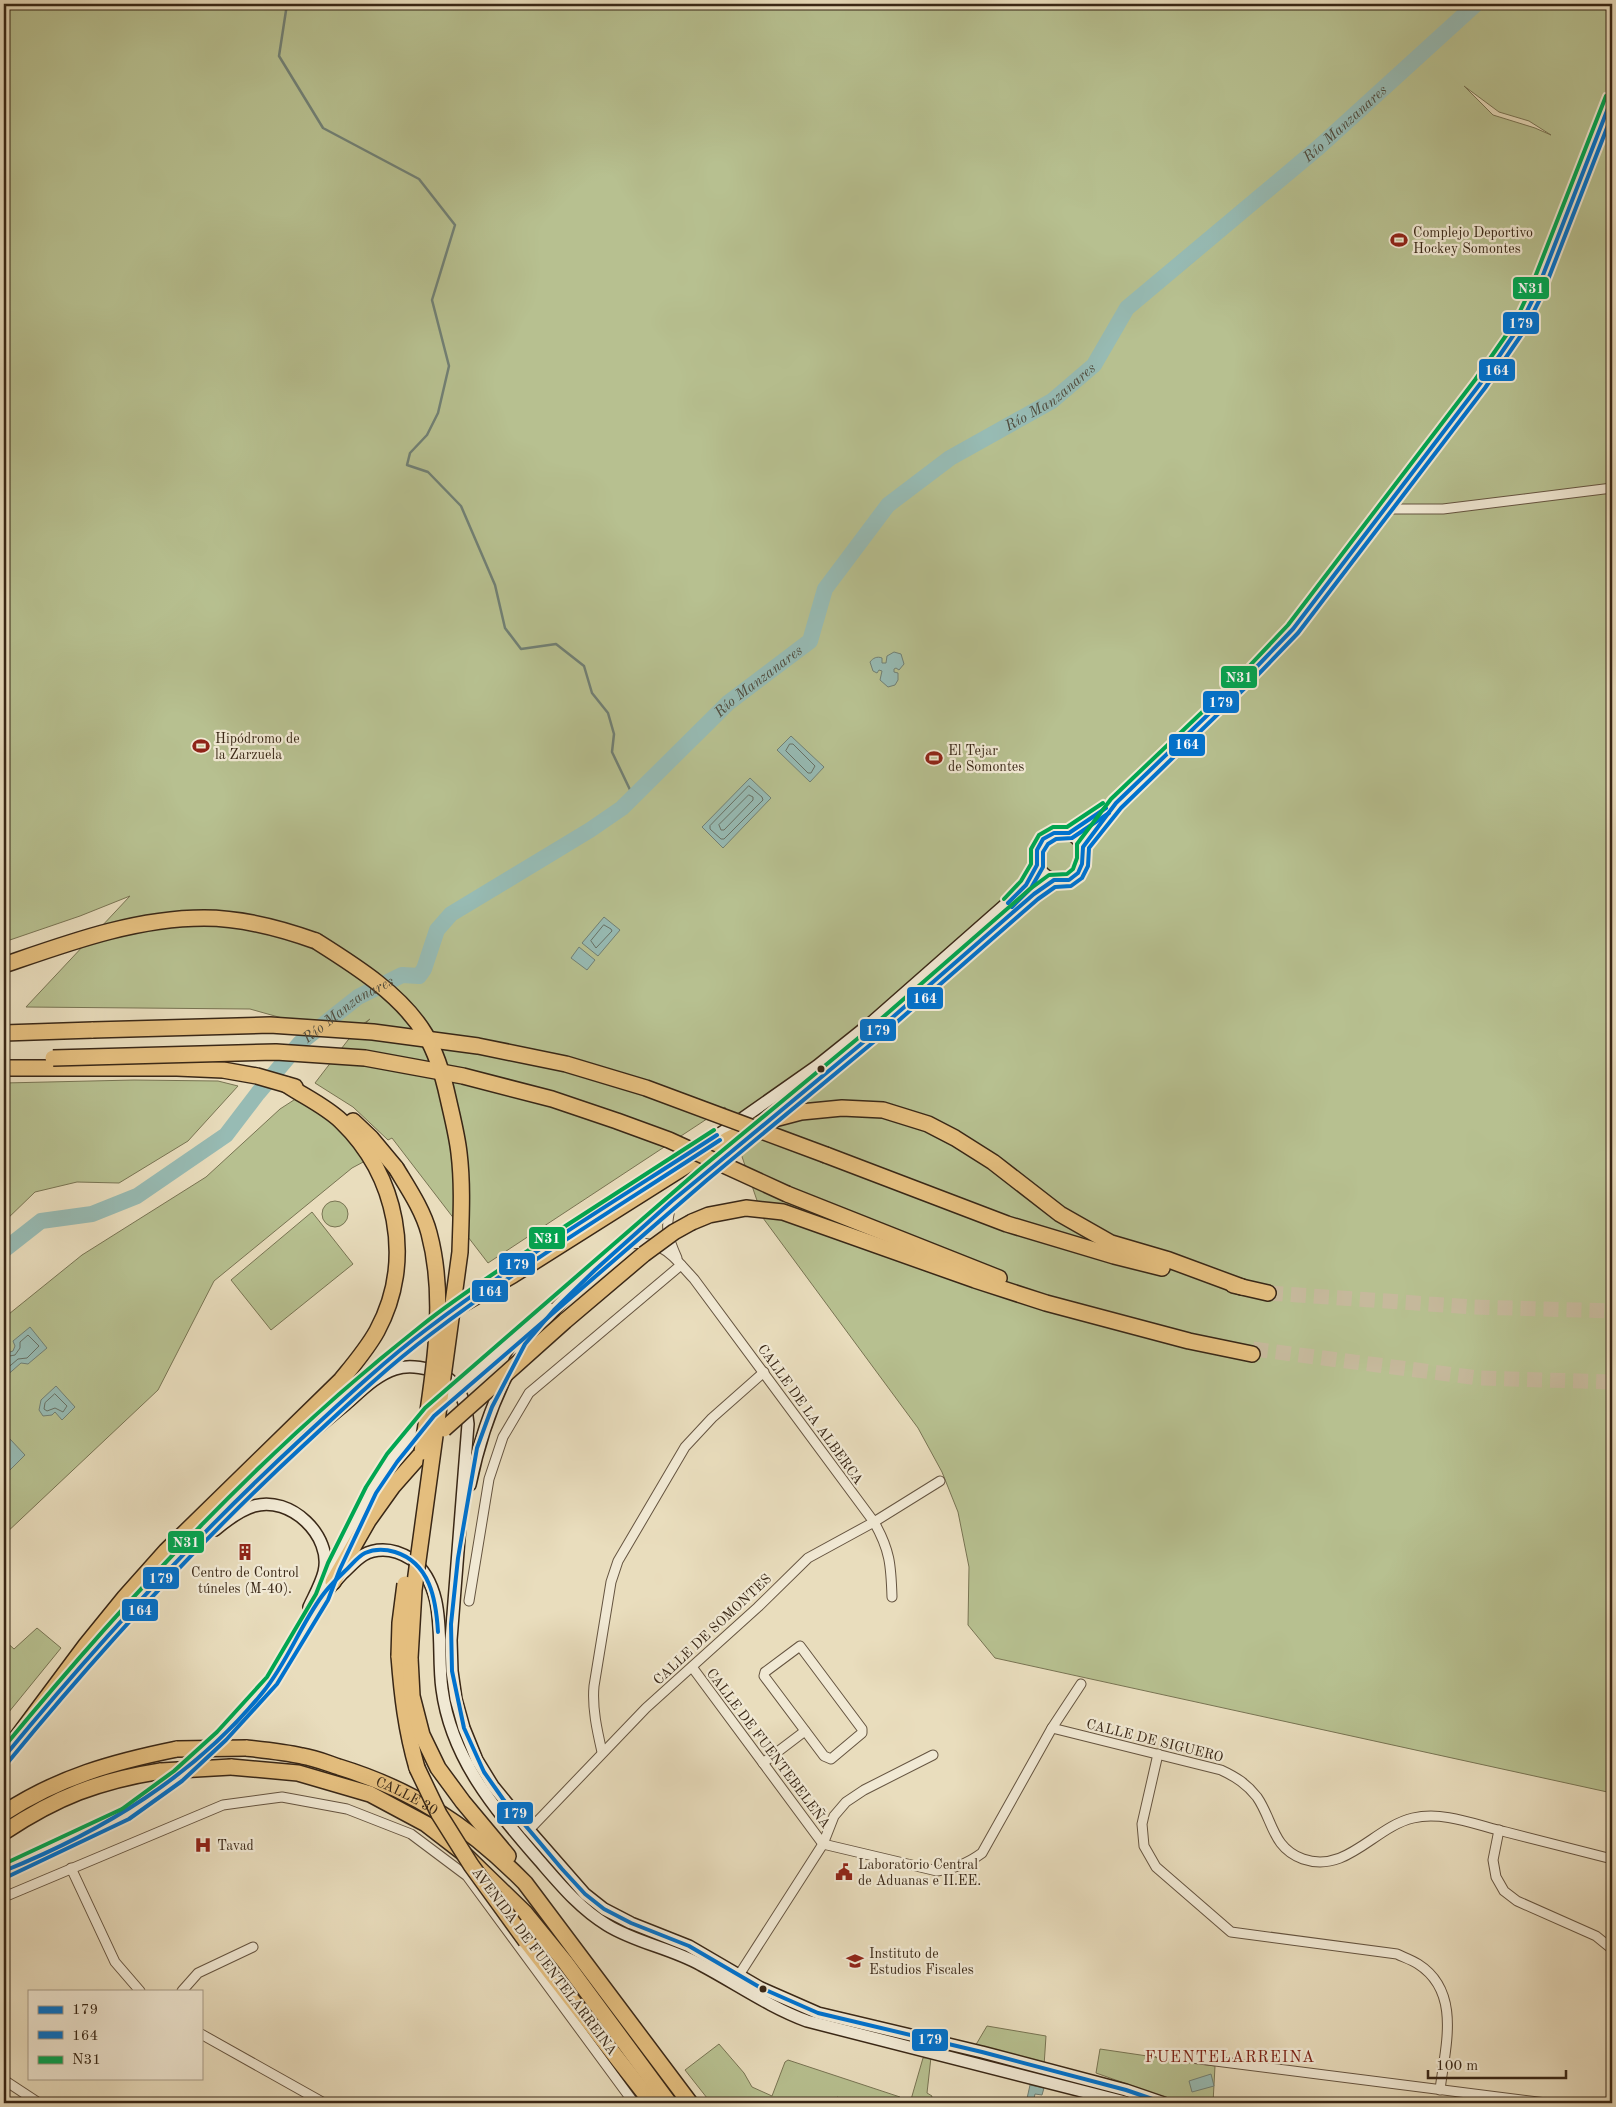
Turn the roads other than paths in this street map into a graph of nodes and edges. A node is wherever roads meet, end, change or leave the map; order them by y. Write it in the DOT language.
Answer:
graph roads {
  1 [pos="1612,98"];
  2 [pos="1612,116"];
  3 [pos="1590,158"];
  4 [pos="1612,488"];
  5 [pos="1382,509"];
  6 [pos="1125,794"];
  7 [pos="1069,833"];
  8 [pos="1083,847"];
  9 [pos="1037,865"];
  10 [pos="1054,880"];
  11 [pos="4,965"];
  12 [pos="878,1030"];
  13 [pos="4,1033"];
  14 [pos="4,1060"];
  15 [pos="55,1063"];
  16 [pos="4,1068"];
  17 [pos="287,1085"];
  18 [pos="703,1175"];
  19 [pos="672,1201"];
  20 [pos="622,1245"];
  21 [pos="679,1263"];
  22 [pos="595,1270"];
  23 [pos="1242,1287"];
  24 [pos="1268,1293"];
  25 [pos="461,1305"];
  26 [pos="764,1372"];
  27 [pos="264,1472"];
  28 [pos="940,1481"];
  29 [pos="874,1522"];
  30 [pos="183,1555"];
  31 [pos="458,1558"];
  32 [pos="333,1582"];
  33 [pos="322,1596"];
  34 [pos="892,1597"];
  35 [pos="469,1602"];
  36 [pos="297,1637"];
  37 [pos="405,1657"];
  38 [pos="692,1667"];
  39 [pos="1081,1684"];
  40 [pos="1052,1728"];
  41 [pos="805,1731"];
  42 [pos="602,1752"];
  43 [pos="1158,1754"];
  44 [pos="933,1755"];
  45 [pos="4,1756"];
  46 [pos="763,1763"];
  47 [pos="4,1813"];
  48 [pos="529,1830"];
  49 [pos="1499,1830"];
  50 [pos="4,1832"];
  51 [pos="823,1844"];
  52 [pos="1612,1859"];
  53 [pos="71,1868"];
  54 [pos="4,1871"];
  55 [pos="525,1883"];
  56 [pos="4,1897"];
  57 [pos="253,1947"];
  58 [pos="1612,1949"];
  59 [pos="739,1975"];
  60 [pos="139,1990"];
  61 [pos="183,1990"];
  62 [pos="202,2035"];
  63 [pos="1160,2054"];
  64 [pos="4,2080"];
  65 [pos="1440,2090"];
  66 [pos="1612,2096"];
  67 [pos="1098,2099"];
  68 [pos="39,2103"];
  69 [pos="324,2103"];
  70 [pos="634,2103"];
  71 [pos="652,2103"];
  72 [pos="669,2103"];
  73 [pos="690,2103"];
  74 [pos="1130,2103"];
  75 [pos="1164,2103"];
  76 [pos="1546,2103"];
  77 [pos="1612,2103"];
  1 -- 3 [label="street"];
  2 -- 3 [label="street"];
  3 -- 5 [label="street"];
  4 -- 5 [label="street"];
  5 -- 6 [label="street"];
  6 -- 7 [label="street"];
  6 -- 8 [label="street"];
  7 -- 8 [label="street"];
  7 -- 9 [label="street"];
  8 -- 10 [label="street"];
  9 -- 10 [label="street"];
  9 -- 25 [label="street"];
  10 -- 12 [label="street"];
  11 -- 37 [label="highway, bridge"];
  13 -- 23 [label="highway, bridge"];
  14 -- 15 [label="highway"];
  15 -- 16 [label="highway"];
  15 -- 17 [label="highway"];
  15 -- 32 [label="highway, bridge"];
  17 -- 37 [label="highway, bridge"];
  17 -- 45 [label="highway"];
  18 -- 19 [label="street"];
  19 -- 20 [label="street"];
  19 -- 21 [label="street"];
  20 -- 21 [label="street"];
  20 -- 22 [label="street"];
  21 -- 26 [label="street, CALLE DE LA ALBERCA"];
  21 -- 35 [label="street"];
  22 -- 31 [label="street"];
  22 -- 33 [label="street, bridge"];
  23 -- 24 [label="highway"];
  23 -- 25 [label="highway"];
  25 -- 27 [label="street"];
  26 -- 29 [label="street, CALLE DE LA ALBERCA"];
  26 -- 42 [label="street"];
  27 -- 30 [label="street"];
  27 -- 31 [label="street"];
  28 -- 29 [label="street, CALLE DE SOMONTES"];
  29 -- 34 [label="street, CALLE DE LA ALBERCA"];
  29 -- 38 [label="street, CALLE DE SOMONTES"];
  30 -- 36 [label="street"];
  30 -- 45 [label="street"];
  31 -- 48 [label="street"];
  32 -- 33 [label="street"];
  32 -- 67 [label="street"];
  33 -- 36 [label="street"];
  36 -- 54 [label="street"];
  37 -- 55 [label="highway"];
  37 -- 71 [label="highway, bridge"];
  38 -- 42 [label="street, CALLE DE SOMONTES"];
  38 -- 46 [label="street, CALLE DE FUENTEBELEÑA"];
  39 -- 40 [label="street, CALLE DE FUENTEBELEÑA"];
  40 -- 43 [label="street, CALLE DE SIGUERO"];
  40 -- 51 [label="street, CALLE DE FUENTEBELEÑA"];
  41 -- 41 [label="street"];
  41 -- 46 [label="street"];
  42 -- 48 [label="street, CALLE DE SOMONTES"];
  43 -- 49 [label="street, CALLE DE SIGUERO"];
  43 -- 65 [label="street"];
  44 -- 51 [label="street"];
  46 -- 51 [label="street, CALLE DE FUENTEBELEÑA"];
  47 -- 55 [label="highway, CALLE 30, bridge"];
  48 -- 59 [label="street"];
  49 -- 52 [label="street, CALLE DE SIGUERO"];
  49 -- 58 [label="street"];
  50 -- 72 [label="highway, CALLE 30, bridge"];
  51 -- 59 [label="street"];
  53 -- 56 [label="street, AVENIDA DE FUENTELARREINA"];
  53 -- 60 [label="street"];
  53 -- 70 [label="street, AVENIDA DE FUENTELARREINA"];
  55 -- 73 [label="highway, CALLE 30"];
  57 -- 61 [label="street"];
  59 -- 75 [label="street"];
  62 -- 69 [label="street"];
  63 -- 65 [label="street"];
  64 -- 68 [label="street"];
  65 -- 76 [label="street"];
  66 -- 77 [label="street"];
  67 -- 74 [label="street"];
}
